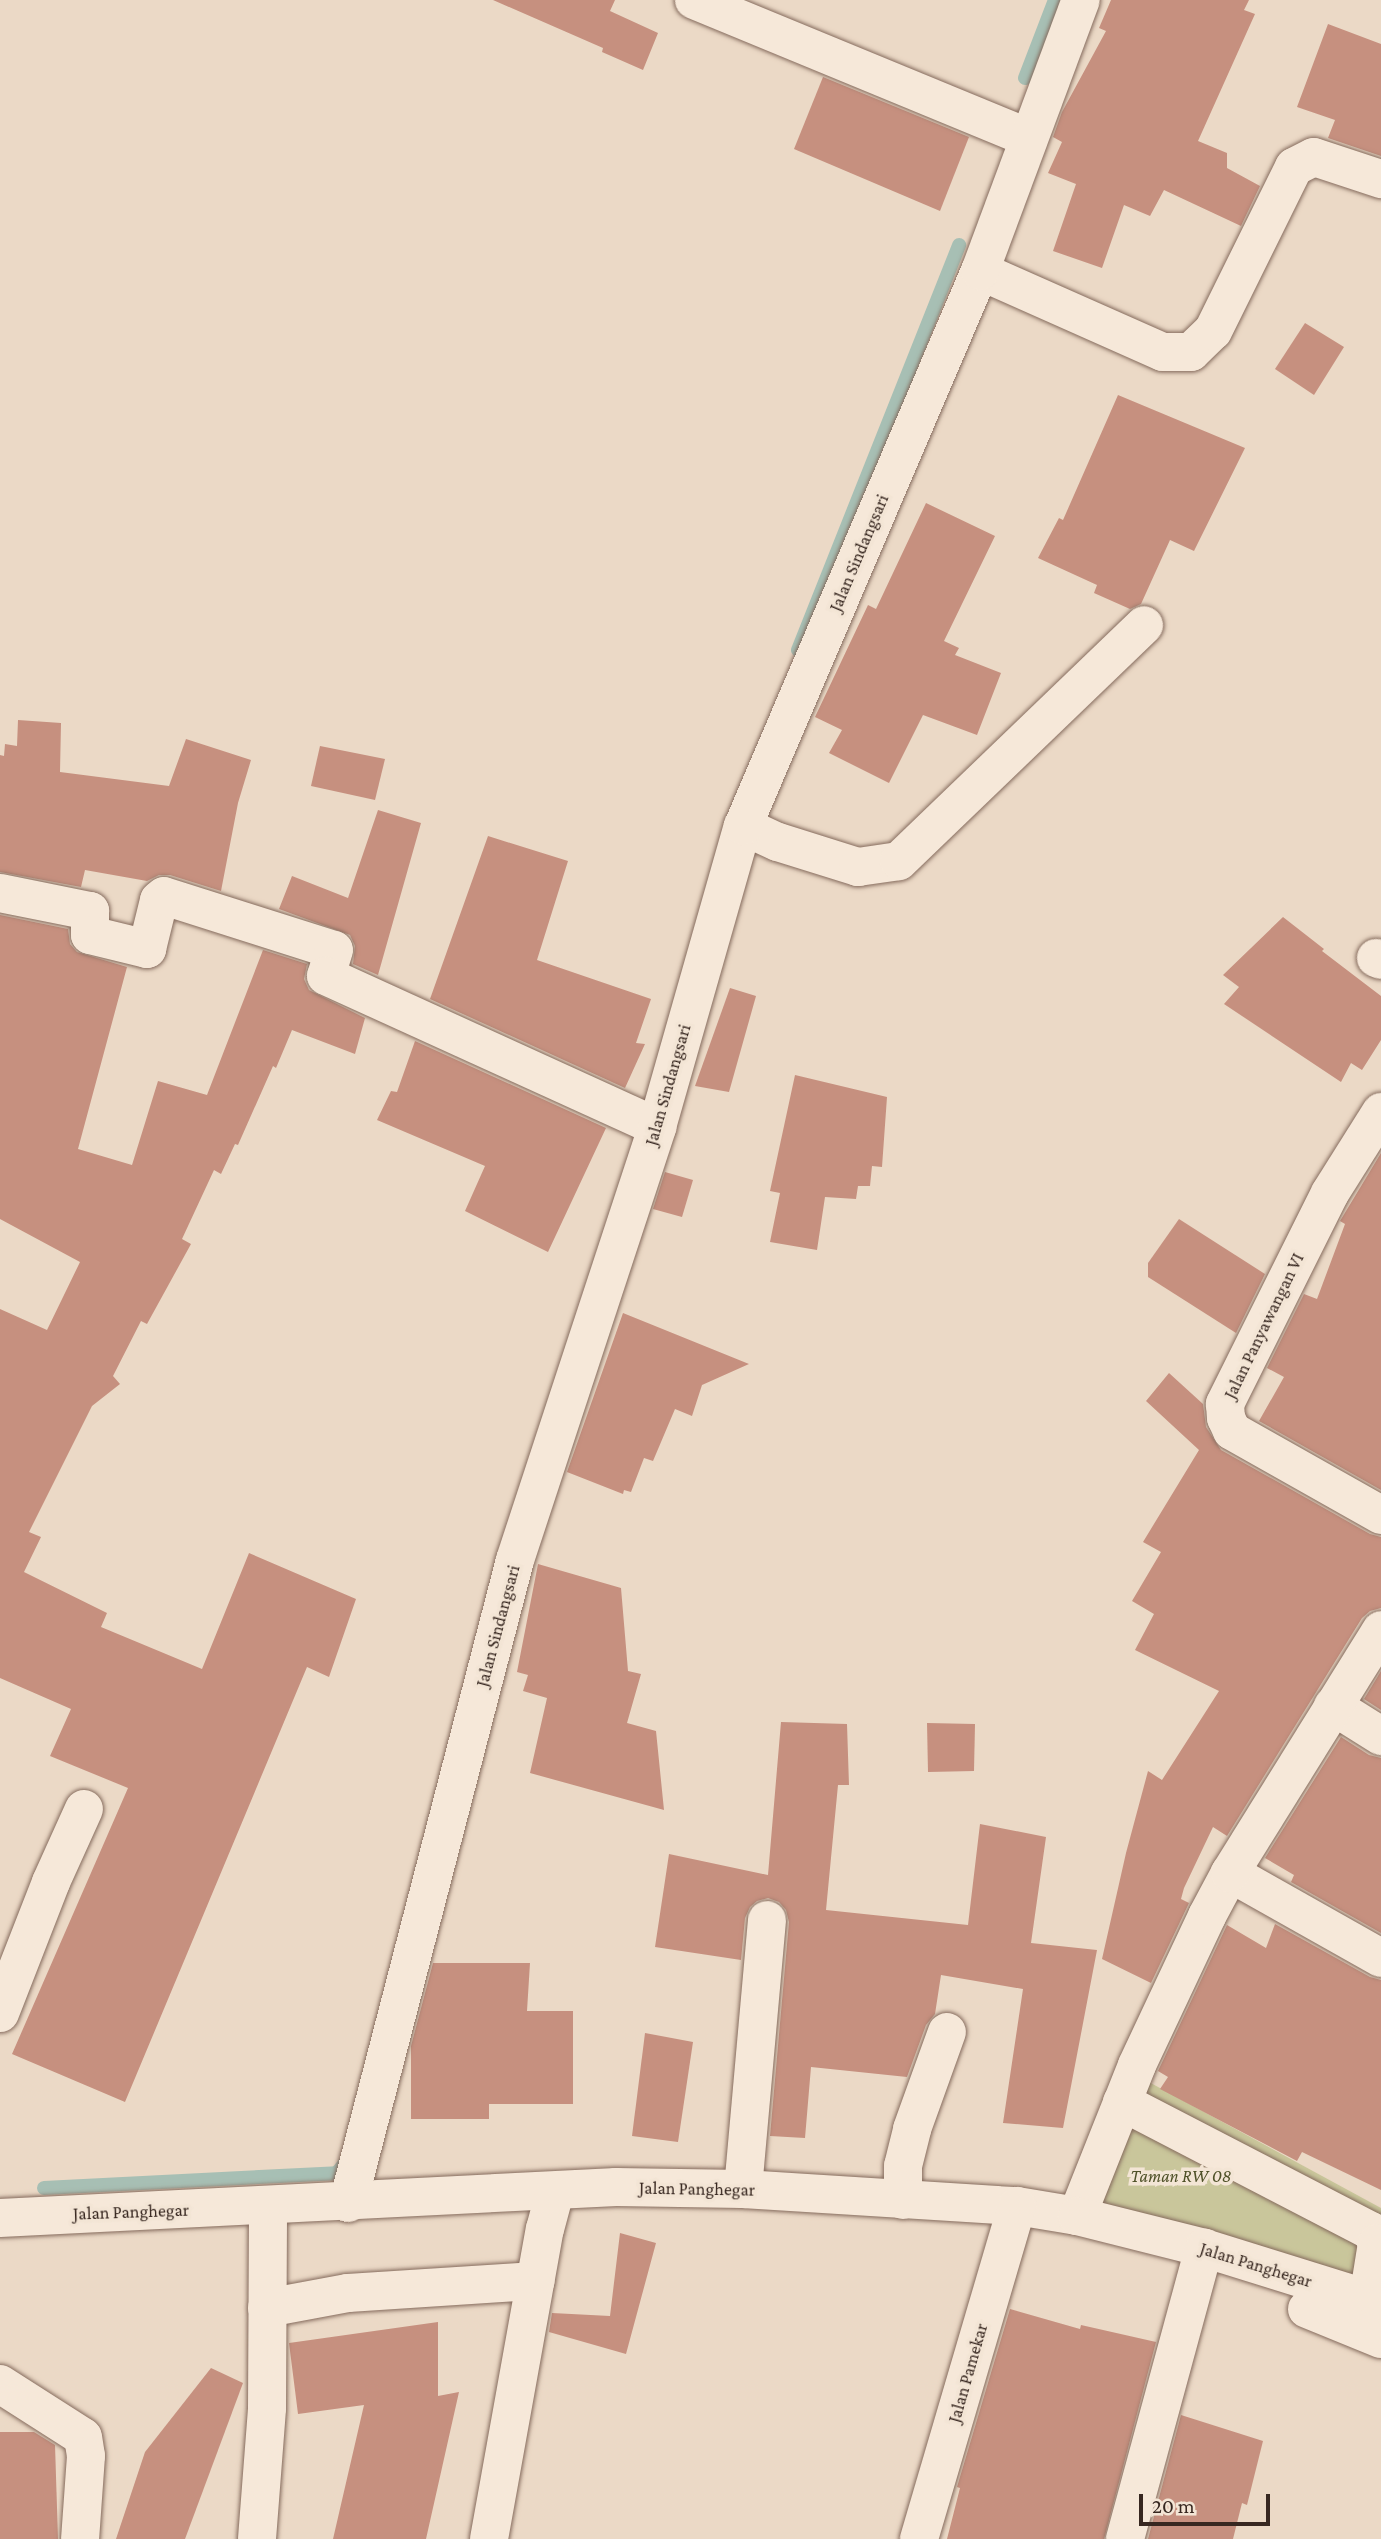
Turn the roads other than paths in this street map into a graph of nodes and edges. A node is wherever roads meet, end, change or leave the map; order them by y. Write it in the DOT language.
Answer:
graph roads {
  1 [pos="694,0"];
  2 [pos="1081,0"];
  3 [pos="1029,138"];
  4 [pos="1381,179"];
  5 [pos="980,271"];
  6 [pos="1144,625"];
  7 [pos="743,826"];
  8 [pos="0,893"];
  9 [pos="1381,1112"];
  10 [pos="657,1127"];
  11 [pos="1381,1515"];
  12 [pos="1381,1630"];
  13 [pos="1333,1706"];
  14 [pos="1381,1736"];
  15 [pos="84,1809"];
  16 [pos="1230,1873"];
  17 [pos="767,1920"];
  18 [pos="1381,1958"];
  19 [pos="0,2013"];
  20 [pos="947,2032"];
  21 [pos="1122,2102"];
  22 [pos="744,2189"];
  23 [pos="555,2191"];
  24 [pos="903,2200"];
  25 [pos="348,2203"];
  26 [pos="268,2206"];
  27 [pos="1017,2206"];
  28 [pos="1077,2216"];
  29 [pos="0,2218"];
  30 [pos="1204,2248"];
  31 [pos="536,2281"];
  32 [pos="1375,2301"];
  33 [pos="267,2308"];
  34 [pos="1307,2309"];
  35 [pos="1381,2339"];
  36 [pos="0,2384"];
  37 [pos="80,2539"];
  38 [pos="257,2539"];
  39 [pos="489,2539"];
  40 [pos="919,2539"];
  41 [pos="1125,2539"];
  1 -- 3 [label="street"];
  2 -- 3 [label="street, Jalan Sindangsari"];
  3 -- 5 [label="street, Jalan Sindangsari"];
  4 -- 5 [label="street"];
  5 -- 7 [label="street, Jalan Sindangsari"];
  6 -- 7 [label="street"];
  7 -- 10 [label="street, Jalan Sindangsari"];
  8 -- 10 [label="street"];
  9 -- 11 [label="street, Jalan Panyawangan VI"];
  10 -- 25 [label="street, Jalan Sindangsari"];
  12 -- 13 [label="street"];
  13 -- 14 [label="street"];
  13 -- 16 [label="street"];
  15 -- 19 [label="street"];
  16 -- 18 [label="street"];
  16 -- 21 [label="street"];
  17 -- 22 [label="street"];
  20 -- 24 [label="street"];
  21 -- 28 [label="street"];
  21 -- 32 [label="street"];
  22 -- 23 [label="street, Jalan Panghegar"];
  22 -- 24 [label="street, Jalan Panghegar"];
  23 -- 25 [label="street, Jalan Panghegar"];
  23 -- 31 [label="street"];
  24 -- 27 [label="street, Jalan Panghegar"];
  25 -- 26 [label="street, Jalan Panghegar"];
  26 -- 29 [label="street, Jalan Panghegar"];
  26 -- 33 [label="street"];
  27 -- 28 [label="street, Jalan Panghegar"];
  27 -- 40 [label="street, Jalan Pamekar"];
  28 -- 30 [label="street, Jalan Panghegar"];
  30 -- 32 [label="street, Jalan Panghegar"];
  30 -- 41 [label="street"];
  31 -- 33 [label="street"];
  31 -- 39 [label="street"];
  33 -- 38 [label="street"];
  34 -- 35 [label="street"];
  36 -- 37 [label="street"];
}
